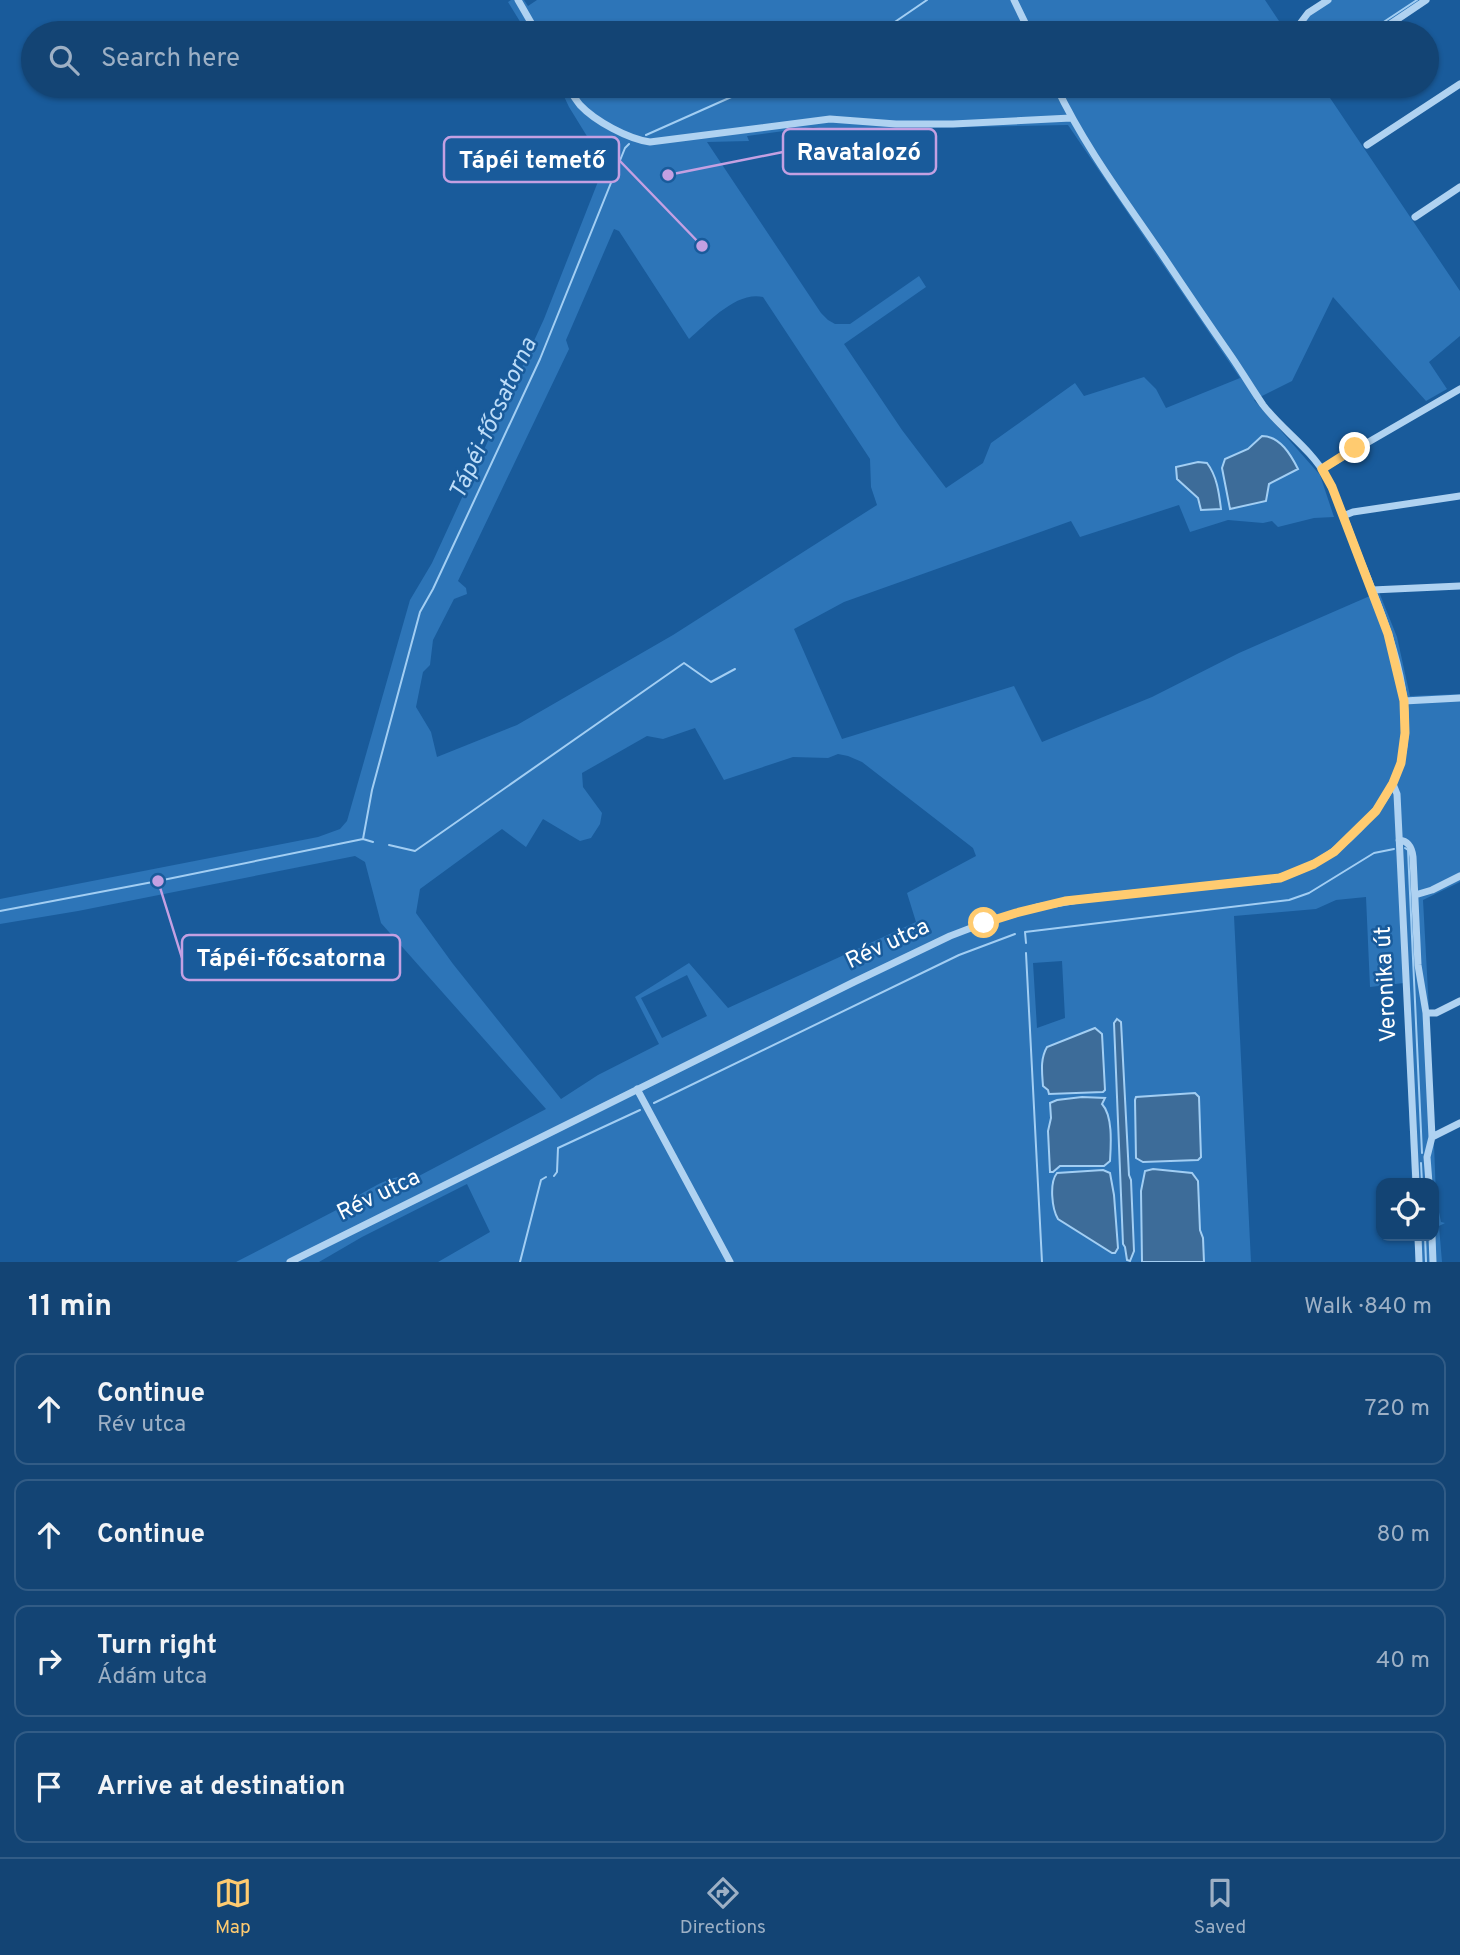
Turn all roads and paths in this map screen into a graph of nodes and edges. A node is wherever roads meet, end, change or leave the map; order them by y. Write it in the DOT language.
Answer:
graph roads {
  1 [pos="518,0"];
  2 [pos="1014,0"];
  3 [pos="1328,0"];
  4 [pos="1426,0"];
  5 [pos="530,21"];
  6 [pos="1024,21"];
  7 [pos="1302,21"];
  8 [pos="1395,21"];
  9 [pos="1460,84"];
  10 [pos="575,98"];
  11 [pos="1062,98"];
  12 [pos="1439,98"];
  13 [pos="1439,98"];
  14 [pos="1071,118"];
  15 [pos="1367,145"];
  16 [pos="1460,187"];
  17 [pos="1415,216"];
  18 [pos="1460,389"];
  19 [pos="1322,469"];
  20 [pos="1460,496"];
  21 [pos="1343,516"];
  22 [pos="1460,586"];
  23 [pos="1372,590"];
  24 [pos="1460,698"];
  25 [pos="1404,701"];
  26 [pos="1393,783"];
  27 [pos="1399,841"];
  28 [pos="1460,876"];
  29 [pos="1415,894"];
  30 [pos="1460,1001"];
  31 [pos="1426,1013"];
  32 [pos="637,1089"];
  33 [pos="1460,1123"];
  34 [pos="1432,1137"];
  35 [pos="1415,1157"];
  36 [pos="1427,1157"];
  37 [pos="1416,1178"];
  38 [pos="1429,1178"];
  39 [pos="1418,1241"];
  40 [pos="1432,1241"];
  41 [pos="290,1262"];
  42 [pos="730,1262"];
  43 [pos="1419,1262"];
  44 [pos="1433,1262"];
  1 -- 5 [label="street"];
  2 -- 6 [label="street"];
  3 -- 7 [label="street"];
  4 -- 8 [label="street"];
  9 -- 12 [label="street"];
  10 -- 14 [label="street"];
  11 -- 14 [label="street, Rév utca"];
  13 -- 15 [label="street"];
  14 -- 19 [label="street, Rév utca"];
  16 -- 17 [label="street"];
  18 -- 19 [label="street"];
  19 -- 21 [label="street, Rév utca"];
  20 -- 21 [label="street"];
  21 -- 23 [label="street, Rév utca"];
  22 -- 23 [label="street"];
  23 -- 25 [label="street, Rév utca"];
  24 -- 25 [label="street"];
  25 -- 26 [label="street, Rév utca"];
  26 -- 27 [label="street, Veronika út"];
  26 -- 32 [label="street, Rév utca"];
  27 -- 29 [label="street"];
  27 -- 35 [label="street, Veronika út"];
  28 -- 29 [label="street"];
  29 -- 31 [label="street"];
  30 -- 31 [label="street"];
  31 -- 34 [label="street"];
  32 -- 41 [label="street, Rév utca"];
  32 -- 42 [label="street"];
  33 -- 34 [label="street"];
  34 -- 36 [label="street"];
  35 -- 36 [label="street"];
  35 -- 37 [label="street, Veronika út"];
  36 -- 38 [label="street"];
  39 -- 43 [label="street"];
  40 -- 44 [label="street"];
}
